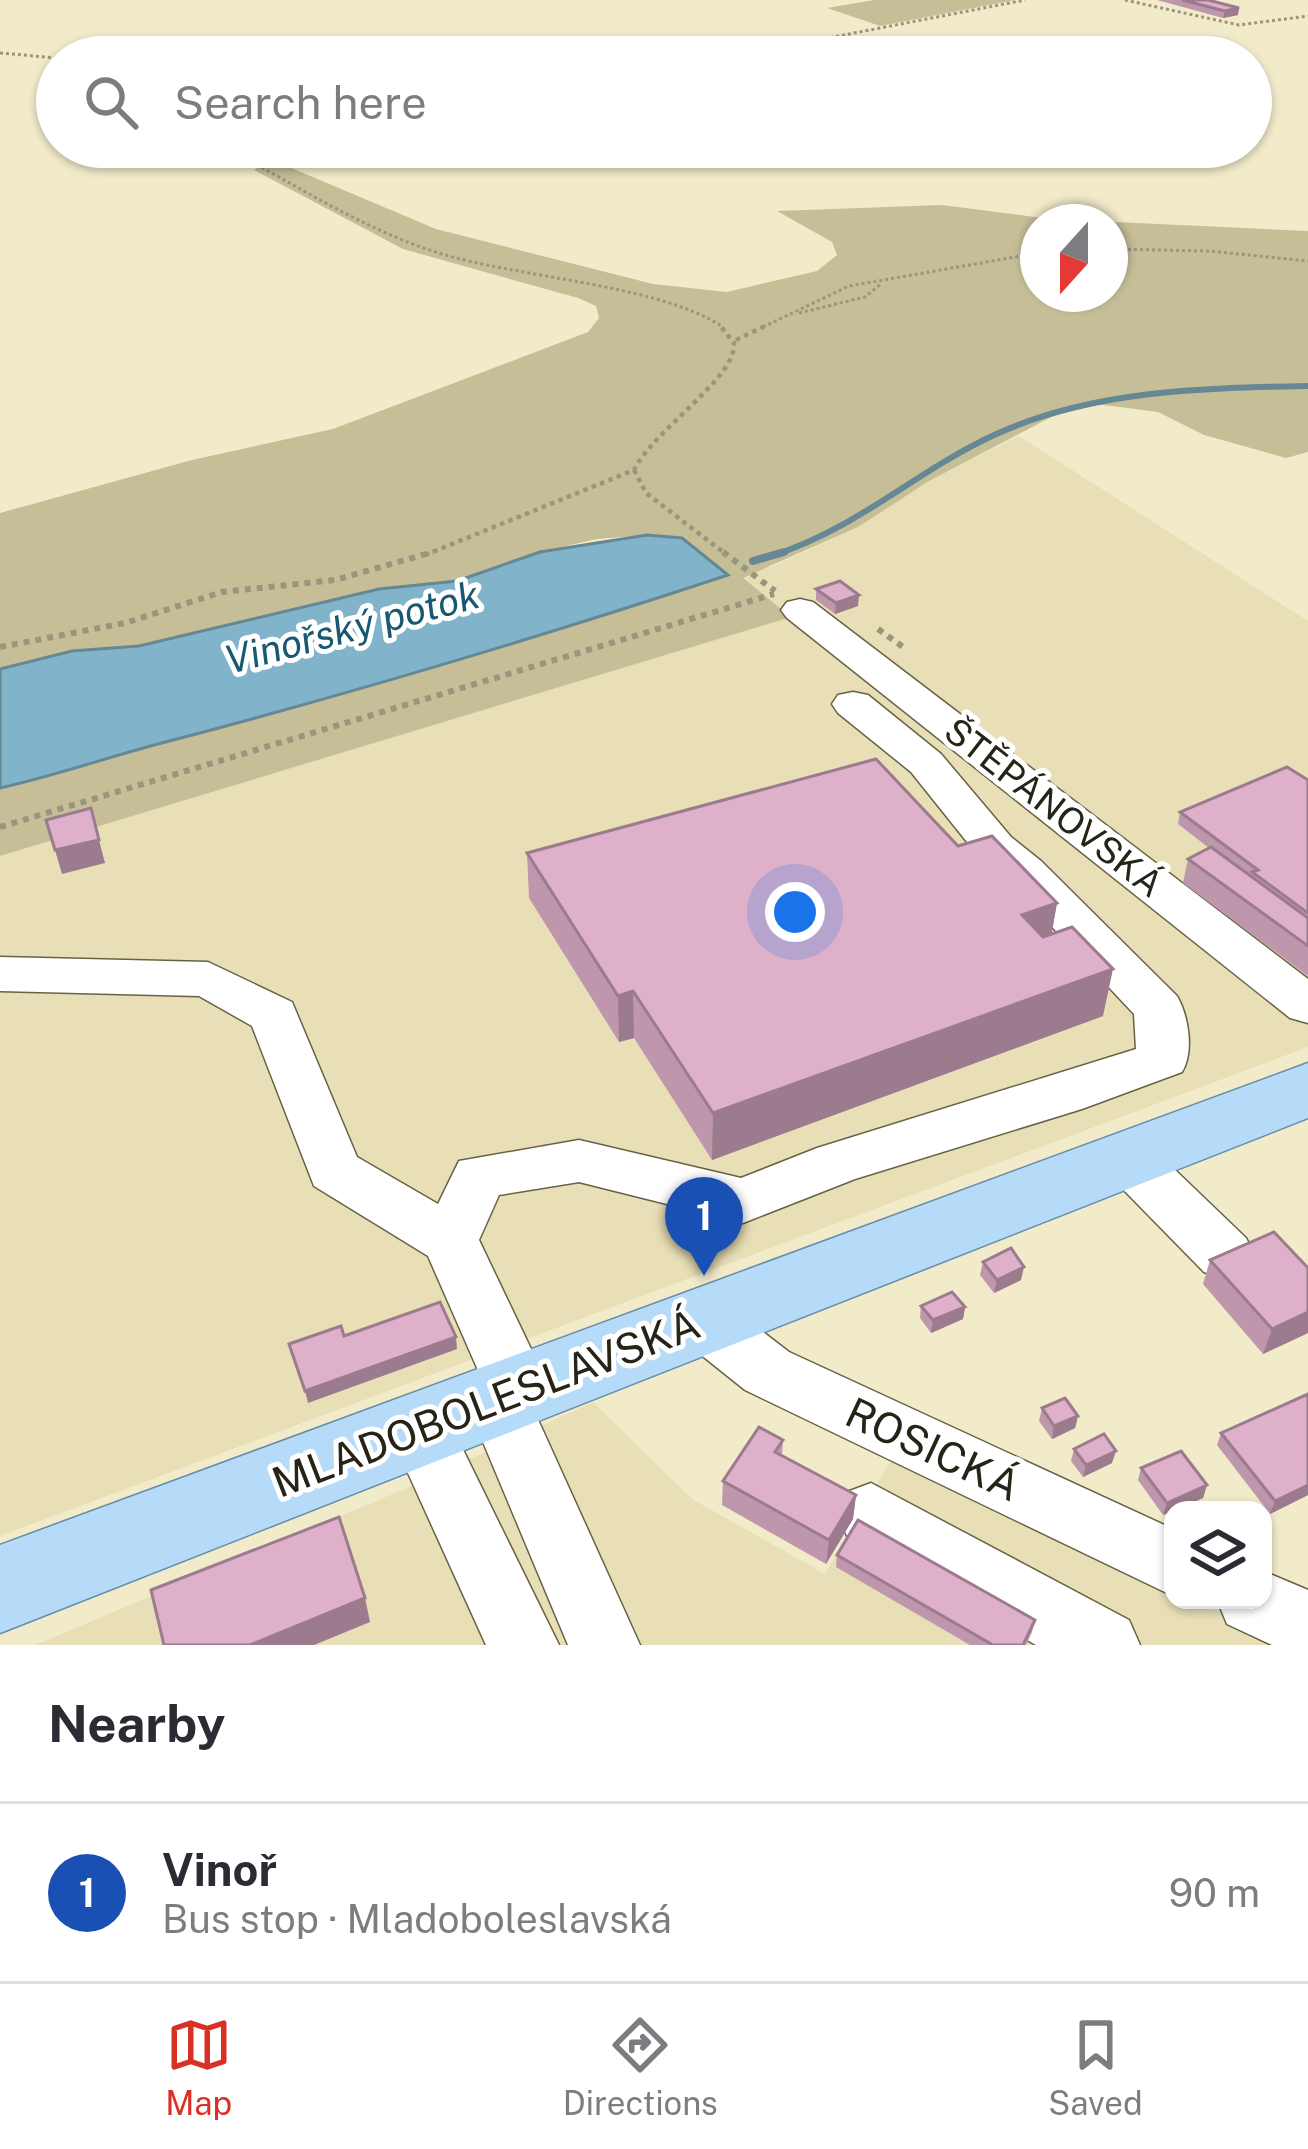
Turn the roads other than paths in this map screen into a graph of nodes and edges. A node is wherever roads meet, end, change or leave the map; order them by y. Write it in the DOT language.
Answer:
graph roads {
  1 [pos="800,610"];
  2 [pos="853,704"];
  3 [pos="0,974"];
  4 [pos="1308,1005"];
  5 [pos="1308,1090"];
  6 [pos="1127,1158"];
  7 [pos="450,1240"];
  8 [pos="1226,1255"];
  9 [pos="702,1321"];
  10 [pos="478,1406"];
  11 [pos="871,1514"];
  12 [pos="1164,1559"];
  13 [pos="0,1589"];
  14 [pos="1271,1609"];
  15 [pos="1308,1626"];
  16 [pos="523,1645"];
  17 [pos="604,1645"];
  18 [pos="1104,1645"];
  1 -- 4 [label="street, ŠTĚPÁNOVSKÁ"];
  2 -- 7 [label="street"];
  3 -- 7 [label="street"];
  5 -- 6 [label="main road, MLADOBOLESLAVSKÁ"];
  6 -- 8 [label="street"];
  6 -- 9 [label="main road, MLADOBOLESLAVSKÁ"];
  7 -- 10 [label="street"];
  9 -- 10 [label="main road, MLADOBOLESLAVSKÁ"];
  9 -- 12 [label="street, ROSICKÁ"];
  10 -- 13 [label="main road, MLADOBOLESLAVSKÁ"];
  10 -- 16 [label="street"];
  10 -- 17 [label="street"];
  11 -- 18 [label="street"];
  14 -- 15 [label="street"];
}
